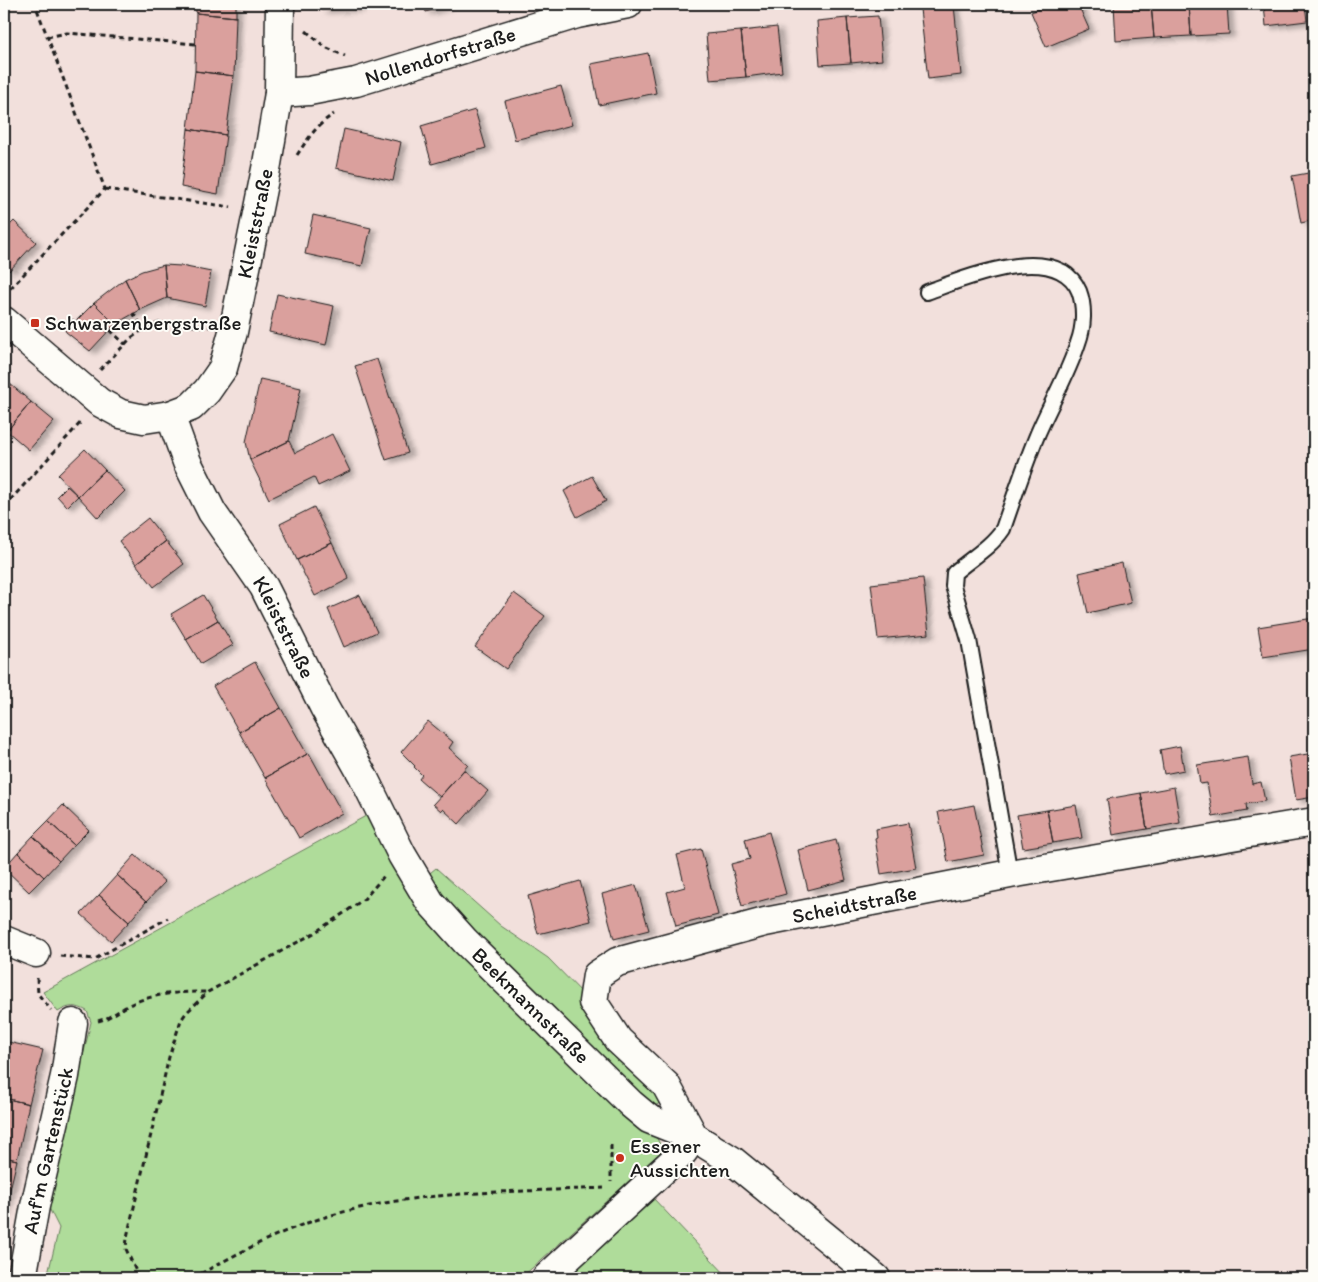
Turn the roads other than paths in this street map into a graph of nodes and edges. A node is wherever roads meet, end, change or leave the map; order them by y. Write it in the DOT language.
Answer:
graph roads {
  1 [pos="628,4"];
  2 [pos="281,15"];
  3 [pos="279,93"];
  4 [pos="927,292"];
  5 [pos="4,321"];
  6 [pos="170,415"];
  7 [pos="1314,822"];
  8 [pos="399,849"];
  9 [pos="1010,874"];
  10 [pos="4,940"];
  11 [pos="36,953"];
  12 [pos="73,1023"];
  13 [pos="694,1137"];
  14 [pos="22,1278"];
  15 [pos="546,1278"];
  16 [pos="876,1278"];
  1 -- 3 [label="street, Nollendorfstraße"];
  2 -- 3 [label="street, Kleiststraße"];
  3 -- 6 [label="street, Kleiststraße"];
  4 -- 9 [label="lane"];
  5 -- 6 [label="street, Kleiststraße"];
  6 -- 8 [label="street, Kleiststraße"];
  7 -- 9 [label="street, Scheidtstraße"];
  8 -- 13 [label="street, Beekmannstraße"];
  9 -- 13 [label="street, Scheidtstraße"];
  10 -- 11 [label="street"];
  12 -- 14 [label="street, Auf'm Gartenstück"];
  13 -- 15 [label="street"];
  13 -- 16 [label="street, Beekmannstraße"];
}
